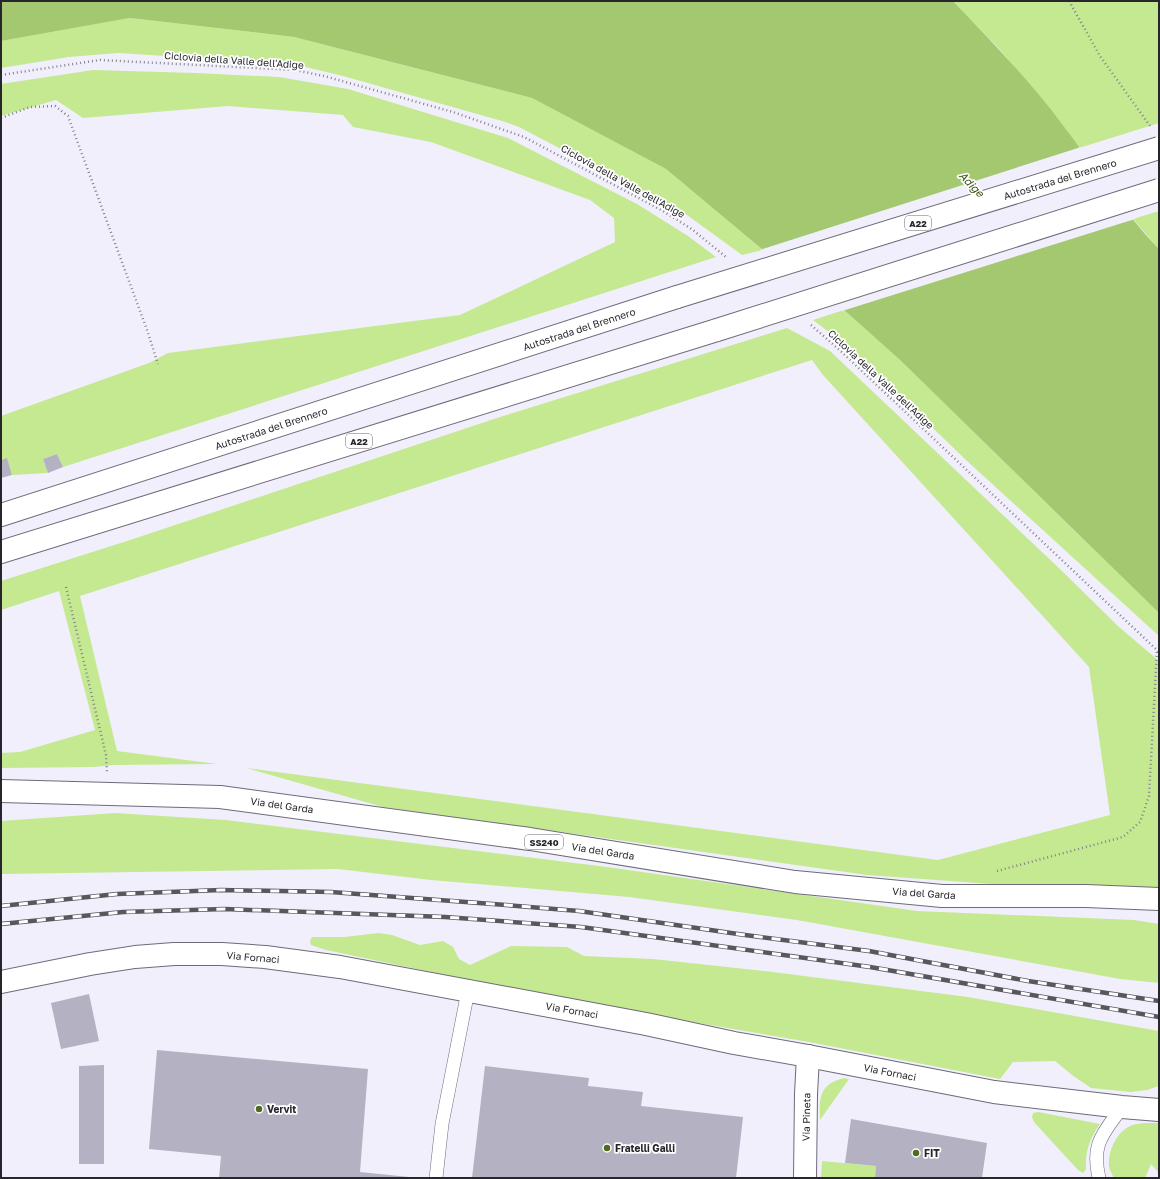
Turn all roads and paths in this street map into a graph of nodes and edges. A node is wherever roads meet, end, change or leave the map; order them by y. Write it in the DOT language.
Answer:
graph roads {
  1 [pos="1069,1"];
  2 [pos="1,75"];
  3 [pos="1,118"];
  4 [pos="1157,140"];
  5 [pos="1159,190"];
  6 [pos="729,259"];
  7 [pos="807,322"];
  8 [pos="158,364"];
  9 [pos="1,515"];
  10 [pos="1,552"];
  11 [pos="66,587"];
  12 [pos="1158,651"];
  13 [pos="1,792"];
  14 [pos="108,794"];
  15 [pos="992,872"];
  16 [pos="1086,896"];
  17 [pos="1159,898"];
  18 [pos="1159,912"];
  19 [pos="1,982"];
  20 [pos="468,991"];
  21 [pos="808,1056"];
  22 [pos="1145,1106"];
  23 [pos="436,1178"];
  24 [pos="805,1178"];
  25 [pos="1099,1178"];
  1 -- 4 [label="path"];
  2 -- 6 [label="path, Ciclovia della Valle dell'Adige"];
  3 -- 8 [label="path"];
  4 -- 9 [label="main road, Autostrada del Brennero / A22, bridge"];
  5 -- 10 [label="main road, A22, bridge"];
  7 -- 12 [label="path, Ciclovia della Valle dell'Adige"];
  11 -- 14 [label="path"];
  12 -- 15 [label="path"];
  13 -- 14 [label="main road, Via del Garda / SS240"];
  14 -- 16 [label="main road, Via del Garda / SS240"];
  16 -- 17 [label="main road, Via del Garda"];
  16 -- 18 [label="main road, Via del Garda"];
  19 -- 20 [label="main road, Via Fornaci"];
  20 -- 21 [label="main road, Via Fornaci"];
  20 -- 23 [label="lane"];
  21 -- 22 [label="main road, Via Fornaci"];
  21 -- 24 [label="main road, Via Pineta"];
  22 -- 25 [label="lane"];
}
